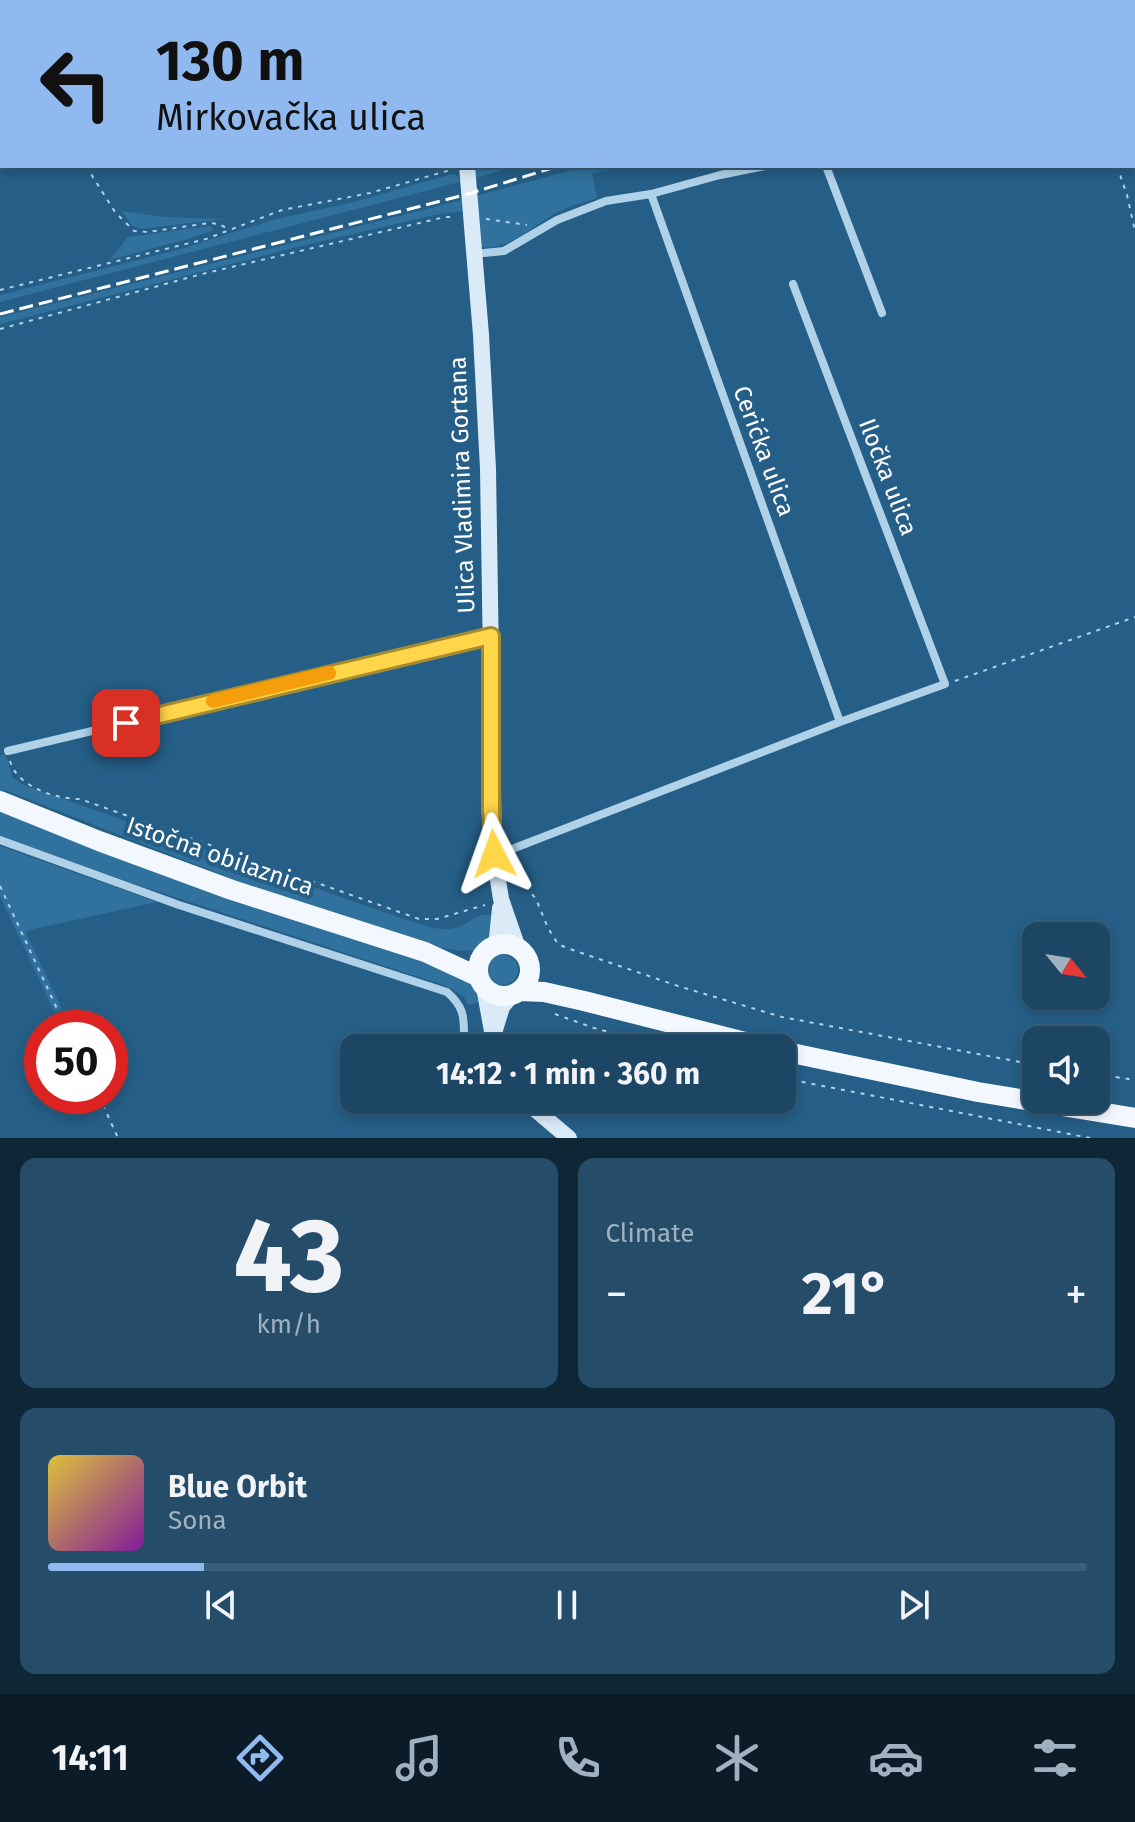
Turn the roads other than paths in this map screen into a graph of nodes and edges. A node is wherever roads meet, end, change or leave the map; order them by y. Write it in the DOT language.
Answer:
graph roads {
  1 [pos="466,168"];
  2 [pos="755,168"];
  3 [pos="827,168"];
  4 [pos="651,194"];
  5 [pos="474,254"];
  6 [pos="793,284"];
  7 [pos="882,313"];
  8 [pos="491,636"];
  9 [pos="840,722"];
  10 [pos="8,751"];
  11 [pos="0,801"];
  12 [pos="0,840"];
  13 [pos="494,854"];
  14 [pos="501,899"];
  15 [pos="518,948"];
  16 [pos="490,949"];
  17 [pos="425,952"];
  18 [pos="530,967"];
  19 [pos="482,982"];
  20 [pos="516,993"];
  21 [pos="584,1001"];
  22 [pos="465,1034"];
  23 [pos="492,1034"];
  24 [pos="496,1034"];
  25 [pos="714,1034"];
  26 [pos="796,1054"];
  27 [pos="541,1114"];
  28 [pos="1135,1118"];
  29 [pos="569,1138"];
  1 -- 5 [label="main road, Ulica Vladimira Gortana"];
  2 -- 4 [label="street"];
  3 -- 7 [label="street"];
  4 -- 5 [label="street"];
  4 -- 9 [label="street, Cerićka ulica"];
  5 -- 8 [label="main road, Ulica Vladimira Gortana"];
  6 -- 9 [label="street, Iločka ulica"];
  8 -- 10 [label="street"];
  8 -- 13 [label="main road, Ulica Vladimira Gortana"];
  9 -- 13 [label="street"];
  11 -- 17 [label="main road, Istočna obilaznica"];
  12 -- 22 [label="street"];
  13 -- 14 [label="main road, Ulica Vladimira Gortana"];
  14 -- 15 [label="main road, Ulica Vladimira Gortana"];
  14 -- 16 [label="main road, Ulica Vladimira Gortana"];
  15 -- 16 [label="main road"];
  15 -- 18 [label="main road"];
  16 -- 17 [label="main road, Istočna obilaznica"];
  16 -- 19 [label="main road"];
  17 -- 19 [label="main road, Istočna obilaznica"];
  18 -- 20 [label="main road"];
  18 -- 21 [label="main road"];
  19 -- 20 [label="main road"];
  19 -- 23 [label="main road"];
  20 -- 21 [label="main road"];
  20 -- 24 [label="main road"];
  21 -- 25 [label="main road"];
  26 -- 28 [label="main road"];
  27 -- 29 [label="main road"];
}
